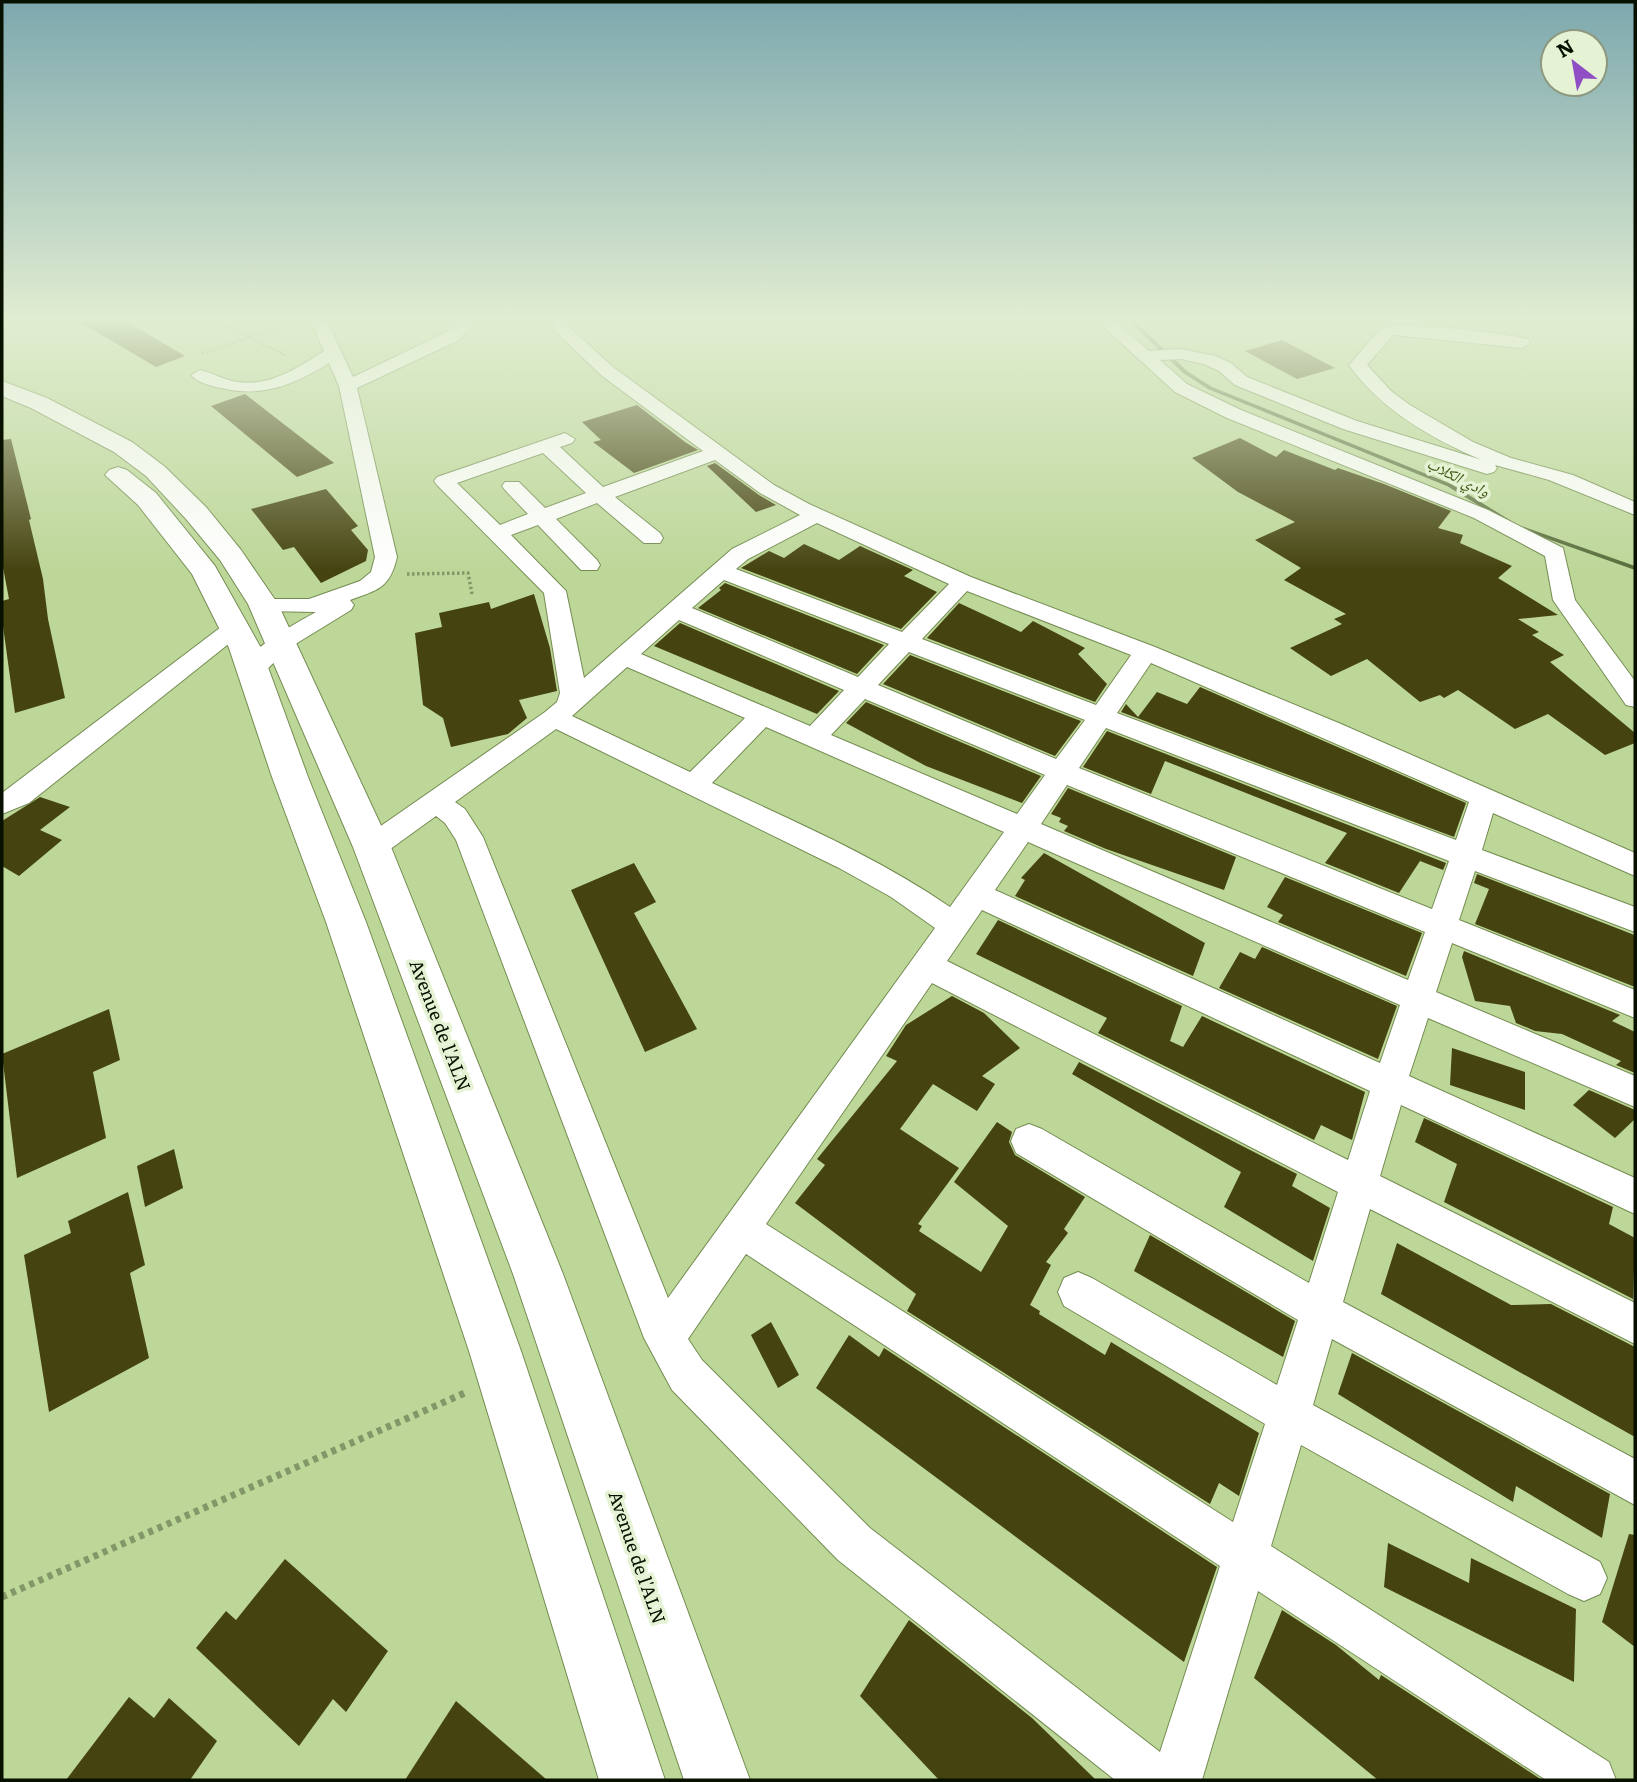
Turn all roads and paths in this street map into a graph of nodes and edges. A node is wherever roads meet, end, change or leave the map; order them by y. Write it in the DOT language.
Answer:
graph roads {
  1 [pos="39,404"];
  2 [pos="352,404"];
  3 [pos="652,404"];
  4 [pos="1214,404"];
  5 [pos="1298,404"];
  6 [pos="1396,404"];
  7 [pos="2,407"];
  8 [pos="717,452"];
  9 [pos="1533,471"];
  10 [pos="512,486"];
  11 [pos="600,495"];
  12 [pos="1635,509"];
  13 [pos="816,515"];
  14 [pos="541,517"];
  15 [pos="497,533"];
  16 [pos="652,538"];
  17 [pos="589,565"];
  18 [pos="720,571"];
  19 [pos="375,580"];
  20 [pos="963,582"];
  21 [pos="472,594"];
  22 [pos="677,610"];
  23 [pos="248,617"];
  24 [pos="905,642"];
  25 [pos="1146,653"];
  26 [pos="267,656"];
  27 [pos="624,656"];
  28 [pos="862,688"];
  29 [pos="1635,699"];
  30 [pos="561,713"];
  31 [pos="762,716"];
  32 [pos="1100,718"];
  33 [pos="813,738"];
  34 [pos="1062,772"];
  35 [pos="694,785"];
  36 [pos="1485,796"];
  37 [pos="436,802"];
  38 [pos="2,804"];
  39 [pos="1022,828"];
  40 [pos="372,847"];
  41 [pos="1463,857"];
  42 [pos="1635,865"];
  43 [pos="976,894"];
  44 [pos="1635,920"];
  45 [pos="1441,925"];
  46 [pos="954,926"];
  47 [pos="926,965"];
  48 [pos="1418,997"];
  49 [pos="1635,1004"];
  50 [pos="1390,1083"];
  51 [pos="1635,1092"];
  52 [pos="1029,1140"];
  53 [pos="1359,1184"];
  54 [pos="1635,1196"];
  55 [pos="741,1229"];
  56 [pos="1077,1292"];
  57 [pos="1320,1311"];
  58 [pos="1635,1324"];
  59 [pos="664,1338"];
  60 [pos="503,1376"];
  61 [pos="1289,1415"];
  62 [pos="1635,1483"];
  63 [pos="1246,1555"];
  64 [pos="1584,1578"];
  65 [pos="2,1597"];
  66 [pos="632,1780"];
  67 [pos="717,1780"];
  68 [pos="1155,1780"];
  69 [pos="1177,1780"];
  70 [pos="1591,1780"];
  1 -- 23 [label="main road"];
  2 -- 19 [label="street"];
  3 -- 8 [label="street"];
  4 -- 29 [label="street"];
  5 -- 9 [label="street"];
  6 -- 9 [label="street"];
  7 -- 23 [label="main road"];
  8 -- 11 [label="street"];
  8 -- 13 [label="street"];
  9 -- 12 [label="street"];
  10 -- 14 [label="street"];
  11 -- 14 [label="street"];
  11 -- 15 [label="street"];
  11 -- 16 [label="street"];
  13 -- 18 [label="street"];
  13 -- 20 [label="street"];
  14 -- 15 [label="street"];
  14 -- 17 [label="street"];
  15 -- 30 [label="street"];
  18 -- 22 [label="street"];
  18 -- 24 [label="street"];
  19 -- 21 [label="path"];
  19 -- 23 [label="street"];
  19 -- 26 [label="street"];
  20 -- 24 [label="street"];
  20 -- 25 [label="street"];
  22 -- 27 [label="street"];
  22 -- 28 [label="street"];
  23 -- 26 [label="main road"];
  23 -- 38 [label="street"];
  24 -- 28 [label="street"];
  24 -- 32 [label="street"];
  25 -- 32 [label="street"];
  25 -- 36 [label="street"];
  26 -- 40 [label="main road, Avenue de l'ALN"];
  26 -- 60 [label="main road"];
  27 -- 30 [label="street"];
  27 -- 31 [label="street"];
  28 -- 33 [label="street"];
  28 -- 34 [label="street"];
  30 -- 35 [label="street"];
  30 -- 37 [label="street"];
  31 -- 33 [label="street"];
  31 -- 35 [label="street"];
  32 -- 34 [label="street"];
  32 -- 41 [label="street"];
  33 -- 39 [label="street"];
  34 -- 39 [label="street"];
  34 -- 45 [label="street"];
  35 -- 46 [label="street"];
  36 -- 41 [label="street"];
  36 -- 42 [label="street"];
  37 -- 40 [label="street"];
  37 -- 59 [label="street"];
  39 -- 43 [label="street"];
  39 -- 48 [label="street"];
  40 -- 67 [label="main road, Avenue de l'ALN"];
  41 -- 44 [label="street"];
  41 -- 45 [label="street"];
  43 -- 46 [label="street"];
  43 -- 50 [label="street"];
  45 -- 48 [label="street"];
  45 -- 49 [label="street"];
  46 -- 47 [label="street"];
  47 -- 53 [label="street"];
  47 -- 55 [label="street"];
  48 -- 50 [label="street"];
  48 -- 51 [label="street"];
  50 -- 53 [label="street"];
  50 -- 54 [label="street"];
  52 -- 57 [label="street"];
  53 -- 57 [label="street"];
  53 -- 58 [label="street"];
  55 -- 59 [label="street"];
  55 -- 63 [label="street"];
  56 -- 61 [label="street"];
  57 -- 61 [label="street"];
  57 -- 62 [label="street"];
  59 -- 68 [label="street"];
  60 -- 65 [label="path"];
  60 -- 66 [label="main road"];
  61 -- 63 [label="street"];
  61 -- 64 [label="street"];
  63 -- 69 [label="street"];
  63 -- 70 [label="street"];
}
